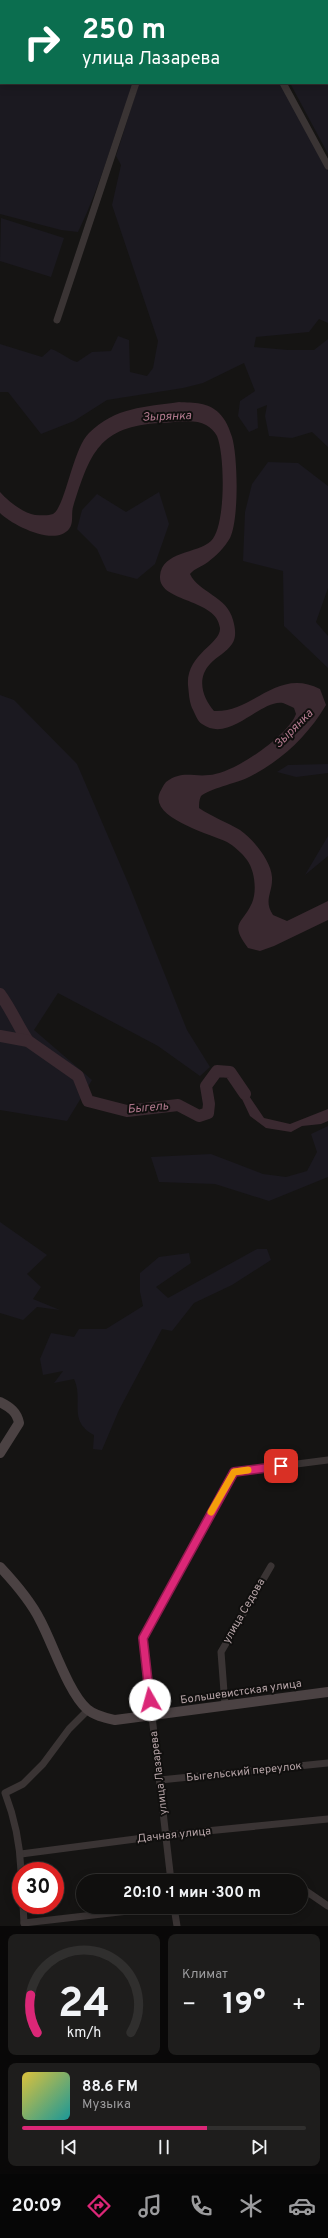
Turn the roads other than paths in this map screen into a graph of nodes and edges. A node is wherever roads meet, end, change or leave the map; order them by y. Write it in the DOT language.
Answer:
graph roads {
  1 [pos="136,84"];
  2 [pos="284,84"];
  3 [pos="328,166"];
  4 [pos="57,320"];
  5 [pos="0,1402"];
  6 [pos="0,1453"];
  7 [pos="328,1460"];
  8 [pos="270,1566"];
  9 [pos="0,1567"];
  10 [pos="328,1692"];
  11 [pos="225,1705"];
  12 [pos="88,1710"];
  13 [pos="152,1715"];
  14 [pos="328,1763"];
  15 [pos="160,1780"];
  16 [pos="328,1819"];
  17 [pos="166,1835"];
  18 [pos="21,1854"];
  19 [pos="21,1862"];
  20 [pos="170,1874"];
  21 [pos="308,1892"];
  22 [pos="328,1906"];
  23 [pos="23,1914"];
  24 [pos="109,1914"];
  25 [pos="175,1914"];
  26 [pos="23,1925"];
  27 [pos="177,1926"];
  1 -- 4 [label="street"];
  2 -- 3 [label="street"];
  5 -- 6 [label="street"];
  7 -- 13 [label="street, улица Лазарева"];
  8 -- 11 [label="street, улица Седова"];
  9 -- 12 [label="street, Большевистская улица"];
  10 -- 11 [label="street, Большевистская улица"];
  11 -- 13 [label="street, Большевистская улица"];
  12 -- 13 [label="street, Большевистская улица"];
  12 -- 18 [label="street"];
  13 -- 15 [label="street, улица Лазарева"];
  14 -- 15 [label="street, Быгельский переулок"];
  15 -- 17 [label="street, улица Лазарева"];
  16 -- 17 [label="street, Дачная улица"];
  17 -- 18 [label="street, Дачная улица"];
  17 -- 20 [label="street, улица Лазарева"];
  18 -- 19 [label="street"];
  21 -- 22 [label="street"];
  23 -- 26 [label="street"];
  24 -- 26 [label="street"];
  25 -- 27 [label="street"];
}
